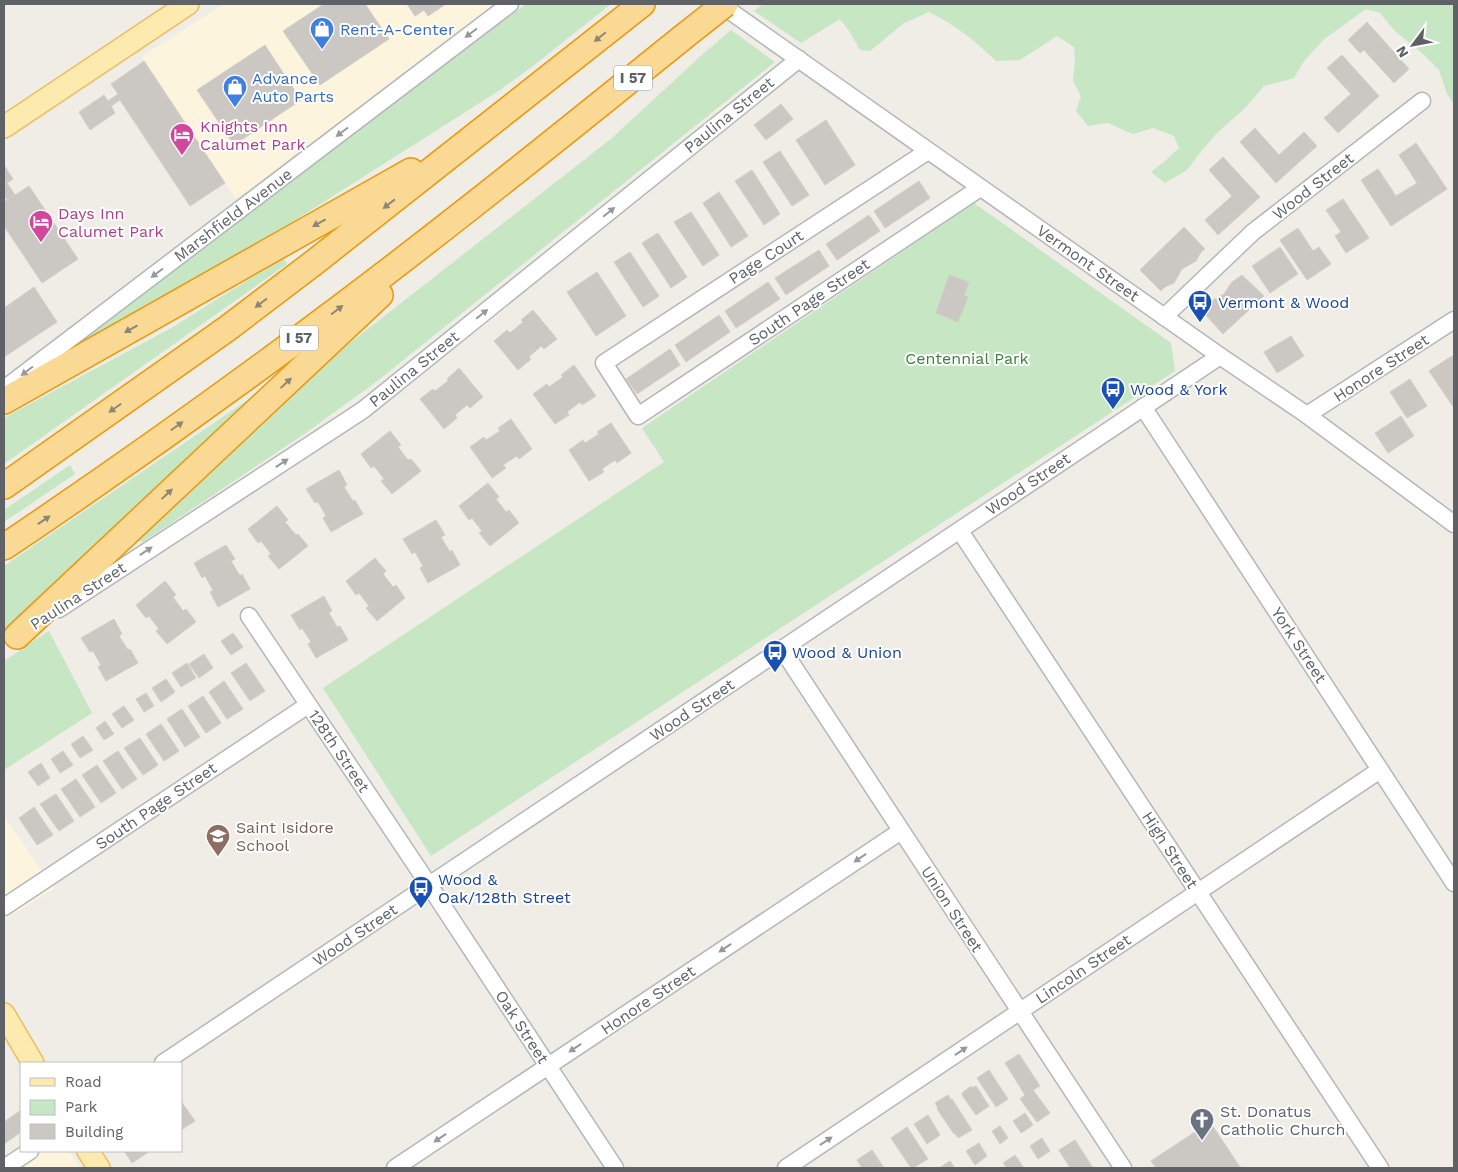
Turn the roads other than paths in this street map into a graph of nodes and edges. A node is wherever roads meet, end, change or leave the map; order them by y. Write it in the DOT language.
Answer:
graph roads {
  1 [pos="188,4"];
  2 [pos="510,4"];
  3 [pos="720,4"];
  4 [pos="725,4"];
  5 [pos="640,5"];
  6 [pos="799,59"];
  7 [pos="1422,101"];
  8 [pos="584,117"];
  9 [pos="4,127"];
  10 [pos="483,130"];
  11 [pos="928,151"];
  12 [pos="980,188"];
  13 [pos="1164,317"];
  14 [pos="1454,320"];
  15 [pos="1220,356"];
  16 [pos="4,389"];
  17 [pos="4,401"];
  18 [pos="1143,407"];
  19 [pos="1307,415"];
  20 [pos="638,416"];
  21 [pos="4,486"];
  22 [pos="1454,524"];
  23 [pos="960,530"];
  24 [pos="4,547"];
  25 [pos="249,616"];
  26 [pos="10,640"];
  27 [pos="782,650"];
  28 [pos="308,705"];
  29 [pos="1380,770"];
  30 [pos="901,831"];
  31 [pos="1454,884"];
  32 [pos="429,885"];
  33 [pos="1198,892"];
  34 [pos="4,907"];
  35 [pos="1020,1011"];
  36 [pos="4,1014"];
  37 [pos="33,1062"];
  38 [pos="164,1062"];
  39 [pos="548,1066"];
  40 [pos="28,1152"];
  41 [pos="89,1152"];
  42 [pos="4,1168"];
  43 [pos="99,1168"];
  44 [pos="395,1168"];
  45 [pos="615,1168"];
  46 [pos="786,1168"];
  47 [pos="1123,1168"];
  48 [pos="1380,1168"];
  1 -- 9 [label="main road"];
  2 -- 16 [label="street, Marshfield Avenue, one-way"];
  3 -- 6 [label="street, Vermont Street"];
  4 -- 8 [label="highway, I 57, bridge"];
  5 -- 10 [label="highway, one-way"];
  6 -- 11 [label="street, Vermont Street"];
  26 -- 6 [label="street, Paulina Street, one-way"];
  7 -- 13 [label="street, Wood Street"];
  24 -- 8 [label="highway, I 57, one-way"];
  26 -- 8 [label="highway, one-way"];
  10 -- 17 [label="highway, one-way"];
  10 -- 21 [label="highway, one-way"];
  11 -- 12 [label="street, Vermont Street"];
  11 -- 20 [label="street, Page Court"];
  12 -- 13 [label="street, Vermont Street"];
  12 -- 20 [label="street, South Page Street"];
  13 -- 15 [label="street, Vermont Street"];
  14 -- 19 [label="street, Honore Street"];
  15 -- 18 [label="street, Wood Street"];
  15 -- 19 [label="street, Vermont Street"];
  18 -- 23 [label="street, Wood Street"];
  18 -- 29 [label="street, York Street"];
  19 -- 22 [label="street, Vermont Street"];
  23 -- 27 [label="street, Wood Street"];
  23 -- 33 [label="street, High Street"];
  25 -- 28 [label="street, 128th Street"];
  27 -- 30 [label="street, Union Street"];
  27 -- 32 [label="street, Wood Street"];
  28 -- 32 [label="street, 128th Street"];
  28 -- 34 [label="street, South Page Street"];
  29 -- 31 [label="street, York Street"];
  29 -- 33 [label="street, Lincoln Street"];
  30 -- 35 [label="street, Union Street"];
  30 -- 39 [label="street, Honore Street, one-way"];
  32 -- 38 [label="street, Wood Street"];
  32 -- 39 [label="street, Oak Street"];
  33 -- 35 [label="street, Lincoln Street"];
  33 -- 48 [label="street, High Street"];
  46 -- 35 [label="street, Lincoln Street, one-way"];
  35 -- 47 [label="street, Union Street"];
  36 -- 37 [label="main road"];
  39 -- 44 [label="street, Honore Street, one-way"];
  39 -- 45 [label="street, Oak Street"];
  40 -- 42 [label="street"];
  41 -- 43 [label="main road"];
}
